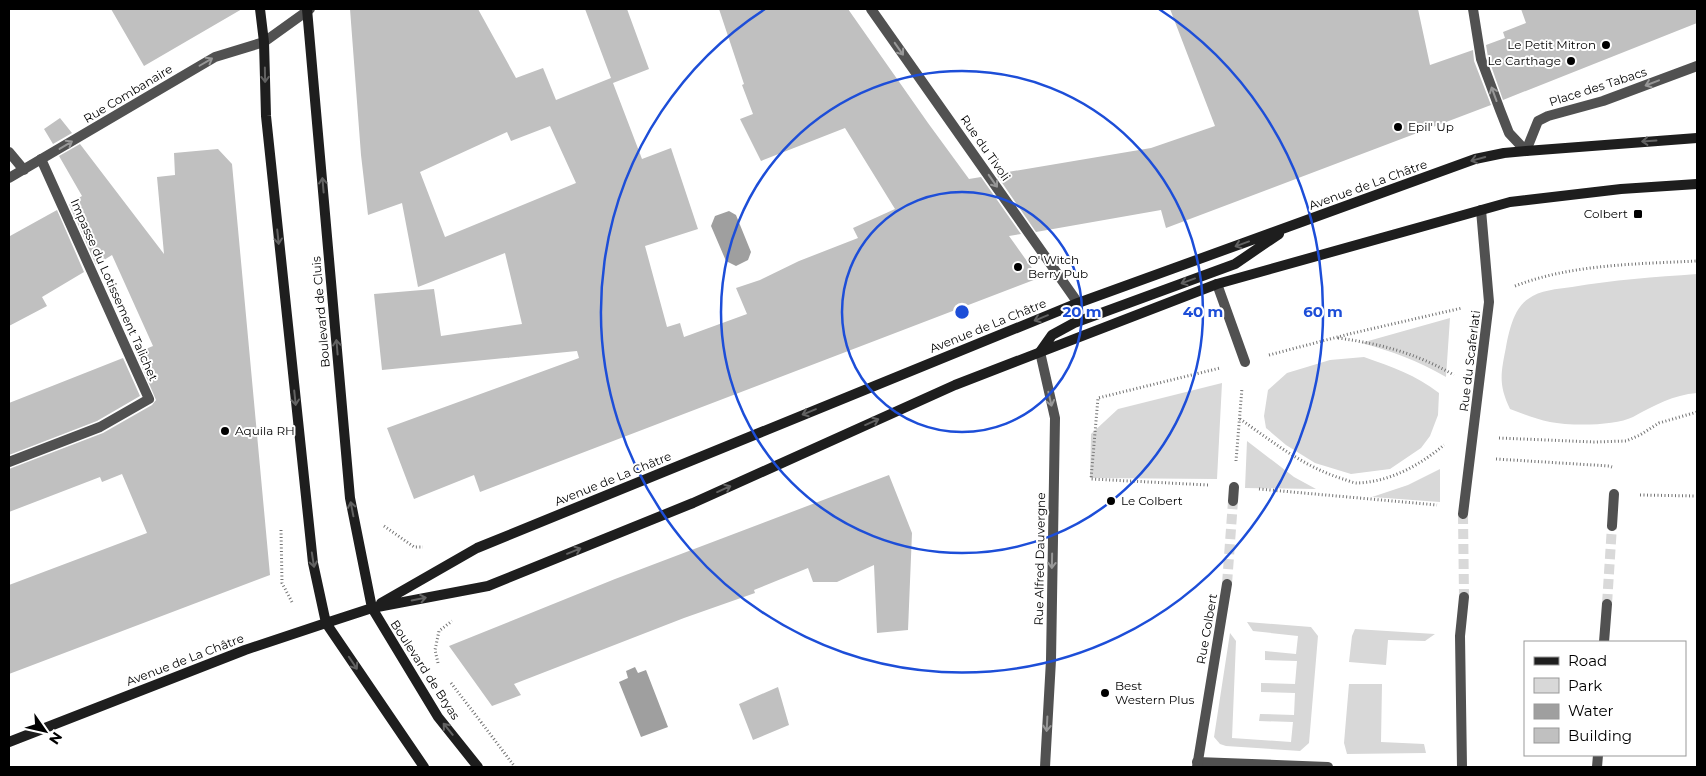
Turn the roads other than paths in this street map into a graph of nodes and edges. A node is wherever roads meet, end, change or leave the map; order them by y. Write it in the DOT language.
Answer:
graph roads {
  1 [pos="260,9"];
  2 [pos="871,9"];
  3 [pos="1473,9"];
  4 [pos="308,10"];
  5 [pos="264,42"];
  6 [pos="1697,66"];
  7 [pos="1697,138"];
  8 [pos="1526,151"];
  9 [pos="9,152"];
  10 [pos="41,160"];
  11 [pos="24,170"];
  12 [pos="9,178"];
  13 [pos="1697,184"];
  14 [pos="1481,210"];
  15 [pos="1293,226"];
  16 [pos="1217,284"];
  17 [pos="1078,303"];
  18 [pos="1040,352"];
  19 [pos="1245,362"];
  20 [pos="9,462"];
  21 [pos="1234,487"];
  22 [pos="1614,494"];
  23 [pos="1233,501"];
  24 [pos="1464,510"];
  25 [pos="1612,526"];
  26 [pos="1228,584"];
  27 [pos="1464,597"];
  28 [pos="1607,604"];
  29 [pos="372,608"];
  30 [pos="326,623"];
  31 [pos="1604,641"];
  32 [pos="9,742"];
  33 [pos="1197,764"];
  34 [pos="424,767"];
  35 [pos="478,767"];
  36 [pos="1045,767"];
  37 [pos="1328,767"];
  38 [pos="1462,767"];
  1 -- 5 [label="main road"];
  2 -- 17 [label="street, Rue du Tivoli, one-way"];
  8 -- 3 [label="street, one-way"];
  4 -- 5 [label="street, Boulevard de Cluis"];
  29 -- 4 [label="main road, Boulevard de Cluis, one-way"];
  10 -- 5 [label="street, Rue Combanaire, one-way"];
  5 -- 30 [label="main road, one-way"];
  6 -- 8 [label="street, Place des Tabacs, one-way"];
  7 -- 8 [label="main road, Avenue de La Châtre, one-way"];
  8 -- 15 [label="main road, Avenue de La Châtre, one-way"];
  9 -- 11 [label="street"];
  10 -- 11 [label="street, Rue Combanaire"];
  10 -- 20 [label="street, Impasse du Lotissement Talichet"];
  11 -- 12 [label="street, Rue Combanaire"];
  13 -- 14 [label="main road, Avenue de La Châtre"];
  14 -- 16 [label="main road, Avenue de La Châtre"];
  14 -- 24 [label="street, Rue du Scaferlati"];
  15 -- 17 [label="main road, Avenue de La Châtre, one-way"];
  15 -- 18 [label="main road, one-way"];
  16 -- 18 [label="main road, Avenue de La Châtre"];
  16 -- 19 [label="street"];
  17 -- 29 [label="main road, Avenue de La Châtre, one-way"];
  29 -- 18 [label="main road, Avenue de La Châtre, one-way"];
  18 -- 36 [label="street, Rue Alfred Dauvergne, one-way"];
  21 -- 23 [label="street"];
  22 -- 25 [label="street"];
  26 -- 33 [label="street, Rue Colbert"];
  27 -- 38 [label="street"];
  28 -- 31 [label="street"];
  29 -- 30 [label="main road, Avenue de La Châtre"];
  35 -- 29 [label="main road, Boulevard de Bryas, one-way"];
  30 -- 32 [label="main road, Avenue de La Châtre"];
  30 -- 34 [label="main road, one-way"];
  33 -- 37 [label="street"];
}
